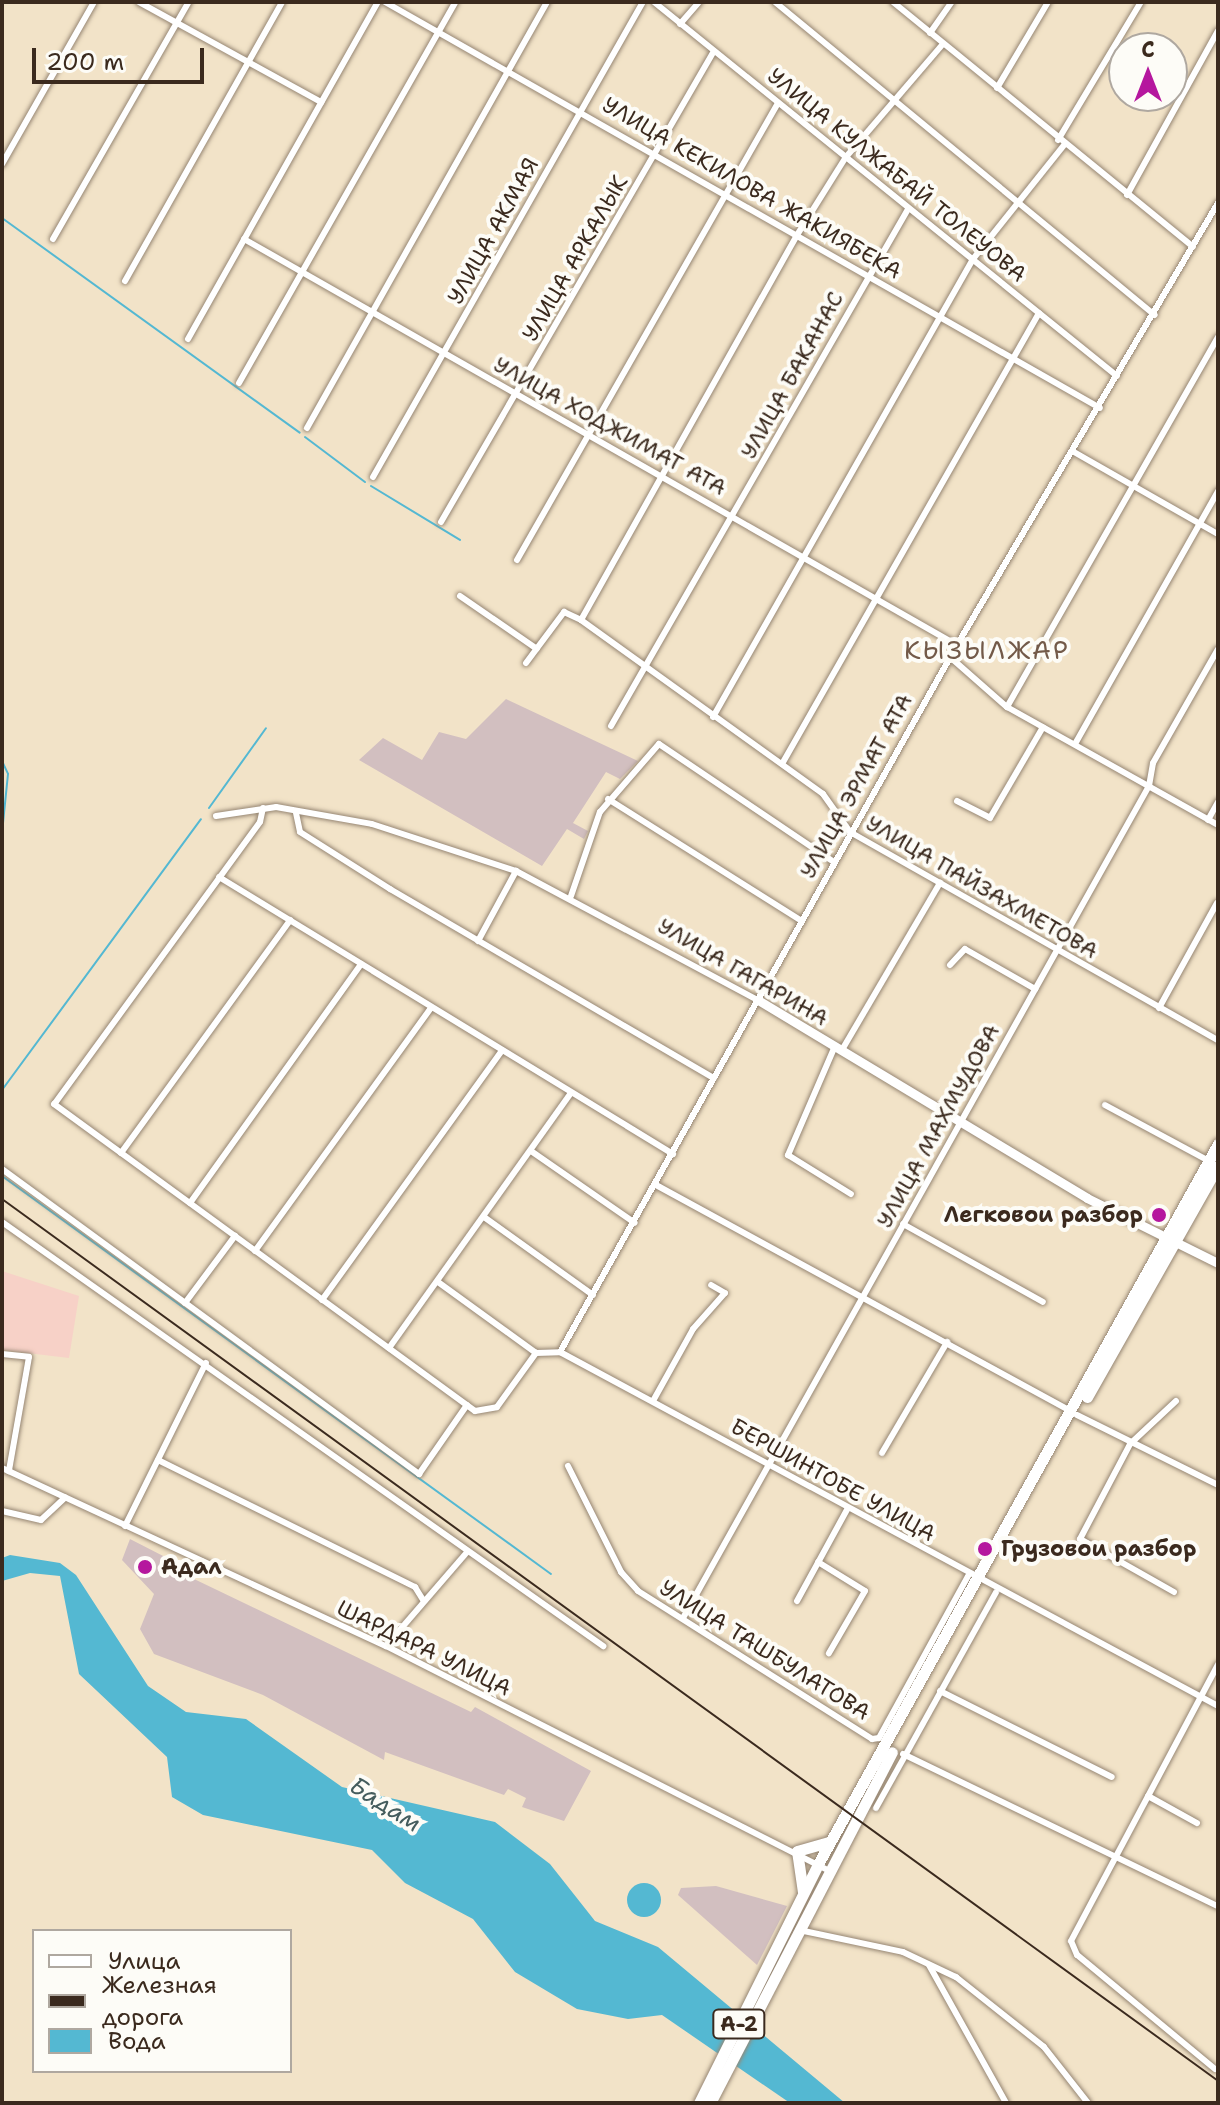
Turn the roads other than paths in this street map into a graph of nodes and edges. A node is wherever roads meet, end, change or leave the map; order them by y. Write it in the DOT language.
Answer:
graph roads {
  1 [pos="94,2"];
  2 [pos="139,2"];
  3 [pos="189,2"];
  4 [pos="282,2"];
  5 [pos="378,2"];
  6 [pos="385,2"];
  7 [pos="455,2"];
  8 [pos="547,2"];
  9 [pos="643,2"];
  10 [pos="654,2"];
  11 [pos="699,2"];
  12 [pos="775,2"];
  13 [pos="893,2"];
  14 [pos="952,2"];
  15 [pos="1048,2"];
  16 [pos="1141,2"];
  17 [pos="177,23"];
  18 [pos="680,24"];
  19 [pos="1218,31"];
  20 [pos="438,32"];
  21 [pos="930,33"];
  22 [pos="943,44"];
  23 [pos="714,51"];
  24 [pos="249,61"];
  25 [pos="509,72"];
  26 [pos="997,88"];
  27 [pos="895,101"];
  28 [pos="321,102"];
  29 [pos="778,103"];
  30 [pos="581,111"];
  31 [pos="1061,142"];
  32 [pos="655,154"];
  33 [pos="846,157"];
  34 [pos="2,164"];
  35 [pos="726,193"];
  36 [pos="1127,195"];
  37 [pos="1018,202"];
  38 [pos="1218,203"];
  39 [pos="908,209"];
  40 [pos="797,235"];
  41 [pos="53,239"];
  42 [pos="244,239"];
  43 [pos="1193,247"];
  44 [pos="973,259"];
  45 [pos="303,272"];
  46 [pos="870,275"];
  47 [pos="125,281"];
  48 [pos="374,312"];
  49 [pos="1039,313"];
  50 [pos="1155,315"];
  51 [pos="940,316"];
  52 [pos="1218,337"];
  53 [pos="188,339"];
  54 [pos="446,354"];
  55 [pos="1014,357"];
  56 [pos="1117,376"];
  57 [pos="239,383"];
  58 [pos="517,394"];
  59 [pos="1100,408"];
  60 [pos="307,428"];
  61 [pos="588,434"];
  62 [pos="1074,452"];
  63 [pos="662,476"];
  64 [pos="373,477"];
  65 [pos="1135,487"];
  66 [pos="1218,491"];
  67 [pos="733,516"];
  68 [pos="441,522"];
  69 [pos="1200,523"];
  70 [pos="1218,534"];
  71 [pos="805,558"];
  72 [pos="517,560"];
  73 [pos="460,596"];
  74 [pos="876,599"];
  75 [pos="581,620"];
  76 [pos="957,645"];
  77 [pos="537,649"];
  78 [pos="1218,649"];
  79 [pos="950,657"];
  80 [pos="526,663"];
  81 [pos="646,667"];
  82 [pos="1007,707"];
  83 [pos="713,717"];
  84 [pos="611,726"];
  85 [pos="1043,727"];
  86 [pos="1075,744"];
  87 [pos="782,764"];
  88 [pos="1149,786"];
  89 [pos="608,799"];
  90 [pos="957,801"];
  91 [pos="1218,802"];
  92 [pos="263,808"];
  93 [pos="296,813"];
  94 [pos="216,816"];
  95 [pos="1208,820"];
  96 [pos="1218,825"];
  97 [pos="850,832"];
  98 [pos="834,862"];
  99 [pos="516,871"];
  100 [pos="219,877"];
  101 [pos="940,883"];
  102 [pos="571,896"];
  103 [pos="1217,903"];
  104 [pos="290,920"];
  105 [pos="802,921"];
  106 [pos="478,941"];
  107 [pos="1057,951"];
  108 [pos="361,964"];
  109 [pos="950,965"];
  110 [pos="1035,989"];
  111 [pos="758,1000"];
  112 [pos="431,1008"];
  113 [pos="1159,1008"];
  114 [pos="1218,1040"];
  115 [pos="839,1048"];
  116 [pos="502,1050"];
  117 [pos="714,1078"];
  118 [pos="571,1093"];
  119 [pos="1105,1105"];
  120 [pos="962,1120"];
  121 [pos="1218,1144"];
  122 [pos="531,1151"];
  123 [pos="121,1153"];
  124 [pos="673,1154"];
  125 [pos="1214,1163"];
  126 [pos="2,1169"];
  127 [pos="656,1185"];
  128 [pos="851,1194"];
  129 [pos="190,1203"];
  130 [pos="484,1217"];
  131 [pos="2,1222"];
  132 [pos="635,1223"];
  133 [pos="903,1224"];
  134 [pos="235,1236"];
  135 [pos="1171,1239"];
  136 [pos="255,1251"];
  137 [pos="1218,1263"];
  138 [pos="438,1282"];
  139 [pos="711,1285"];
  140 [pos="593,1295"];
  141 [pos="862,1295"];
  142 [pos="322,1300"];
  143 [pos="1043,1302"];
  144 [pos="185,1303"];
  145 [pos="947,1342"];
  146 [pos="389,1348"];
  147 [pos="560,1352"];
  148 [pos="536,1353"];
  149 [pos="2,1354"];
  150 [pos="206,1363"];
  151 [pos="653,1401"];
  152 [pos="1176,1401"];
  153 [pos="467,1405"];
  154 [pos="1074,1413"];
  155 [pos="1130,1444"];
  156 [pos="882,1453"];
  157 [pos="158,1460"];
  158 [pos="768,1462"];
  159 [pos="568,1466"];
  160 [pos="5,1470"];
  161 [pos="1218,1485"];
  162 [pos="65,1498"];
  163 [pos="848,1508"];
  164 [pos="2,1511"];
  165 [pos="125,1526"];
  166 [pos="468,1551"];
  167 [pos="818,1562"];
  168 [pos="982,1584"];
  169 [pos="1174,1592"];
  170 [pos="423,1600"];
  171 [pos="797,1601"];
  172 [pos="683,1618"];
  173 [pos="386,1646"];
  174 [pos="603,1646"];
  175 [pos="829,1653"];
  176 [pos="1218,1665"];
  177 [pos="940,1691"];
  178 [pos="1200,1696"];
  179 [pos="1218,1706"];
  180 [pos="903,1754"];
  181 [pos="1112,1777"];
  182 [pos="1148,1796"];
  183 [pos="876,1808"];
  184 [pos="1197,1823"];
  185 [pos="835,1837"];
  186 [pos="797,1851"];
  187 [pos="1114,1859"];
  188 [pos="822,1867"];
  189 [pos="803,1897"];
  190 [pos="1218,1906"];
  191 [pos="799,1930"];
  192 [pos="929,1965"];
  193 [pos="775,1968"];
  194 [pos="1215,2069"];
  195 [pos="713,2087"];
  196 [pos="699,2103"];
  197 [pos="710,2103"];
  198 [pos="1006,2103"];
  199 [pos="1088,2103"];
  1 -- 34 [label="street"];
  2 -- 17 [label="street"];
  3 -- 17 [label="street"];
  4 -- 24 [label="street"];
  5 -- 28 [label="street"];
  6 -- 20 [label="street, УЛИЦА КЕКИЛОВА ЖАКИЯБЕКА"];
  7 -- 20 [label="street"];
  8 -- 25 [label="street"];
  9 -- 30 [label="street, УЛИЦА АКМАЯ"];
  10 -- 18 [label="street, УЛИЦА КУЛЖАБАЙ ТОЛЕУОВА"];
  11 -- 18 [label="street"];
  12 -- 27 [label="street"];
  13 -- 21 [label="street"];
  14 -- 21 [label="street"];
  15 -- 26 [label="street"];
  16 -- 31 [label="street"];
  17 -- 24 [label="street"];
  17 -- 41 [label="street"];
  18 -- 23 [label="street, УЛИЦА КУЛЖАБАЙ ТОЛЕУОВА"];
  19 -- 36 [label="street"];
  20 -- 25 [label="street, УЛИЦА КЕКИЛОВА ЖАКИЯБЕКА"];
  20 -- 45 [label="street"];
  21 -- 22 [label="street"];
  22 -- 26 [label="street"];
  22 -- 27 [label="street"];
  23 -- 29 [label="street, УЛИЦА КУЛЖАБАЙ ТОЛЕУОВА"];
  23 -- 32 [label="street, УЛИЦА АРКАЛЫК"];
  24 -- 28 [label="street"];
  24 -- 47 [label="street"];
  25 -- 30 [label="street, УЛИЦА КЕКИЛОВА ЖАКИЯБЕКА"];
  25 -- 48 [label="street"];
  26 -- 31 [label="street"];
  27 -- 33 [label="street"];
  27 -- 37 [label="street"];
  28 -- 42 [label="street"];
  29 -- 33 [label="street, УЛИЦА КУЛЖАБАЙ ТОЛЕУОВА"];
  29 -- 35 [label="street"];
  30 -- 32 [label="street, УЛИЦА КЕКИЛОВА ЖАКИЯБЕКА"];
  30 -- 54 [label="street, УЛИЦА АКМАЯ"];
  31 -- 36 [label="street"];
  31 -- 37 [label="street"];
  32 -- 35 [label="street, УЛИЦА КЕКИЛОВА ЖАКИЯБЕКА"];
  32 -- 58 [label="street, УЛИЦА АРКАЛЫК"];
  33 -- 39 [label="street, УЛИЦА КУЛЖАБАЙ ТОЛЕУОВА"];
  33 -- 40 [label="street"];
  35 -- 40 [label="street, УЛИЦА КЕКИЛОВА ЖАКИЯБЕКА"];
  35 -- 61 [label="street"];
  36 -- 43 [label="street"];
  37 -- 44 [label="street"];
  37 -- 50 [label="street"];
  38 -- 43 [label="street, УЛИЦА ЭРМАТ АТА"];
  39 -- 44 [label="street, УЛИЦА КУЛЖАБАЙ ТОЛЕУОВА"];
  39 -- 46 [label="street, УЛИЦА БАКАНАС"];
  40 -- 46 [label="street, УЛИЦА КЕКИЛОВА ЖАКИЯБЕКА"];
  40 -- 63 [label="street"];
  42 -- 45 [label="street, УЛИЦА ХОДЖИМАТ АТА"];
  42 -- 53 [label="street"];
  43 -- 50 [label="street, УЛИЦА ЭРМАТ АТА"];
  44 -- 49 [label="street, УЛИЦА КУЛЖАБАЙ ТОЛЕУОВА"];
  44 -- 51 [label="street"];
  45 -- 48 [label="street, УЛИЦА ХОДЖИМАТ АТА"];
  45 -- 57 [label="street"];
  46 -- 51 [label="street, УЛИЦА КЕКИЛОВА ЖАКИЯБЕКА"];
  46 -- 67 [label="street, УЛИЦА БАКАНАС"];
  48 -- 54 [label="street, УЛИЦА ХОДЖИМАТ АТА"];
  48 -- 60 [label="street"];
  49 -- 55 [label="street"];
  49 -- 56 [label="street, УЛИЦА КУЛЖАБАЙ ТОЛЕУОВА"];
  50 -- 56 [label="street, УЛИЦА ЭРМАТ АТА"];
  51 -- 55 [label="street, УЛИЦА КЕКИЛОВА ЖАКИЯБЕКА"];
  51 -- 71 [label="street"];
  52 -- 65 [label="street"];
  54 -- 58 [label="street, УЛИЦА ХОДЖИМАТ АТА"];
  54 -- 64 [label="street, УЛИЦА АКМАЯ"];
  55 -- 59 [label="street, УЛИЦА КЕКИЛОВА ЖАКИЯБЕКА"];
  55 -- 74 [label="street"];
  56 -- 59 [label="street, УЛИЦА ЭРМАТ АТА"];
  58 -- 61 [label="street, УЛИЦА ХОДЖИМАТ АТА"];
  58 -- 68 [label="street, УЛИЦА АРКАЛЫК"];
  59 -- 62 [label="street, УЛИЦА ЭРМАТ АТА"];
  61 -- 63 [label="street, УЛИЦА ХОДЖИМАТ АТА"];
  61 -- 72 [label="street"];
  62 -- 65 [label="street"];
  62 -- 76 [label="street, УЛИЦА ЭРМАТ АТА"];
  63 -- 67 [label="street, УЛИЦА ХОДЖИМАТ АТА"];
  63 -- 75 [label="street"];
  65 -- 69 [label="street"];
  65 -- 82 [label="street"];
  66 -- 69 [label="street"];
  67 -- 71 [label="street, УЛИЦА ХОДЖИМАТ АТА"];
  67 -- 81 [label="street, УЛИЦА БАКАНАС"];
  69 -- 70 [label="street"];
  69 -- 86 [label="street"];
  71 -- 74 [label="street, УЛИЦА ХОДЖИМАТ АТА"];
  71 -- 83 [label="street"];
  73 -- 77 [label="street"];
  74 -- 76 [label="street, УЛИЦА ХОДЖИМАТ АТА"];
  74 -- 87 [label="street"];
  75 -- 77 [label="street"];
  75 -- 81 [label="street, УЛИЦА ПАЙЗАХМЕТОВА"];
  76 -- 79 [label="street, УЛИЦА ЭРМАТ АТА"];
  77 -- 80 [label="street"];
  78 -- 88 [label="street, УЛИЦА МАХМУДОВА"];
  79 -- 82 [label="street"];
  79 -- 97 [label="street, УЛИЦА ЭРМАТ АТА"];
  81 -- 83 [label="street, УЛИЦА ПАЙЗАХМЕТОВА"];
  81 -- 84 [label="street, УЛИЦА БАКАНАС"];
  82 -- 85 [label="street"];
  83 -- 87 [label="street, УЛИЦА ПАЙЗАХМЕТОВА"];
  85 -- 86 [label="street"];
  85 -- 90 [label="street"];
  86 -- 88 [label="street"];
  87 -- 97 [label="street, УЛИЦА ПАЙЗАХМЕТОВА"];
  88 -- 95 [label="street"];
  88 -- 107 [label="street, УЛИЦА МАХМУДОВА"];
  89 -- 98 [label="street"];
  89 -- 102 [label="street"];
  89 -- 105 [label="street"];
  91 -- 95 [label="street"];
  92 -- 93 [label="street, УЛИЦА ГАГАРИНА"];
  92 -- 94 [label="street, УЛИЦА ГАГАРИНА"];
  92 -- 100 [label="street"];
  93 -- 99 [label="street, УЛИЦА ГАГАРИНА"];
  93 -- 106 [label="street"];
  95 -- 96 [label="street"];
  97 -- 98 [label="street, УЛИЦА ЭРМАТ АТА"];
  97 -- 101 [label="street, УЛИЦА ПАЙЗАХМЕТОВА"];
  98 -- 105 [label="street, УЛИЦА ЭРМАТ АТА"];
  99 -- 102 [label="street, УЛИЦА ГАГАРИНА"];
  99 -- 106 [label="street"];
  100 -- 104 [label="street"];
  100 -- 123 [label="street"];
  101 -- 107 [label="street, УЛИЦА ПАЙЗАХМЕТОВА"];
  101 -- 115 [label="street"];
  102 -- 111 [label="street, УЛИЦА ГАГАРИНА"];
  103 -- 113 [label="street"];
  104 -- 108 [label="street"];
  104 -- 123 [label="street"];
  105 -- 111 [label="street, УЛИЦА ЭРМАТ АТА"];
  106 -- 117 [label="street"];
  107 -- 110 [label="street, УЛИЦА МАХМУДОВА"];
  107 -- 113 [label="street, УЛИЦА ПАЙЗАХМЕТОВА"];
  108 -- 112 [label="street"];
  108 -- 129 [label="street"];
  109 -- 110 [label="street"];
  110 -- 120 [label="street, УЛИЦА МАХМУДОВА"];
  111 -- 115 [label="street, УЛИЦА ГАГАРИНА"];
  111 -- 117 [label="street, УЛИЦА ЭРМАТ АТА"];
  112 -- 116 [label="street"];
  112 -- 136 [label="street"];
  113 -- 114 [label="street, УЛИЦА ПАЙЗАХМЕТОВА"];
  115 -- 120 [label="street, УЛИЦА ГАГАРИНА"];
  115 -- 128 [label="street"];
  116 -- 118 [label="street"];
  116 -- 142 [label="street"];
  117 -- 124 [label="street, УЛИЦА ЭРМАТ АТА"];
  118 -- 122 [label="street"];
  118 -- 124 [label="street"];
  119 -- 125 [label="street"];
  120 -- 133 [label="street, УЛИЦА МАХМУДОВА"];
  120 -- 135 [label="street, УЛИЦА ГАГАРИНА"];
  121 -- 125 [label="highway, A-2"];
  122 -- 130 [label="street"];
  122 -- 132 [label="street"];
  123 -- 129 [label="street"];
  124 -- 127 [label="street, УЛИЦА ЭРМАТ АТА"];
  125 -- 135 [label="highway, A-2"];
  126 -- 144 [label="street"];
  127 -- 132 [label="street, УЛИЦА ЭРМАТ АТА"];
  127 -- 141 [label="street"];
  129 -- 134 [label="street"];
  130 -- 138 [label="street"];
  130 -- 140 [label="street"];
  131 -- 150 [label="street"];
  132 -- 140 [label="street, УЛИЦА ЭРМАТ АТА"];
  133 -- 141 [label="street, УЛИЦА МАХМУДОВА"];
  133 -- 143 [label="street"];
  134 -- 136 [label="street"];
  134 -- 144 [label="street"];
  135 -- 137 [label="street, УЛИЦА ГАГАРИНА"];
  135 -- 154 [label="highway, A-2"];
  136 -- 142 [label="street"];
  138 -- 146 [label="street"];
  138 -- 148 [label="street"];
  139 -- 151 [label="street"];
  140 -- 147 [label="street, УЛИЦА ЭРМАТ АТА"];
  141 -- 145 [label="street"];
  141 -- 158 [label="street, УЛИЦА МАХМУДОВА"];
  142 -- 146 [label="street"];
  144 -- 153 [label="street"];
  145 -- 154 [label="street"];
  145 -- 156 [label="street"];
  146 -- 153 [label="street"];
  147 -- 148 [label="street"];
  147 -- 151 [label="street, БЕРШИНТОБЕ УЛИЦА"];
  148 -- 153 [label="street"];
  149 -- 160 [label="street"];
  150 -- 157 [label="street"];
  150 -- 166 [label="street"];
  151 -- 158 [label="street, БЕРШИНТОБЕ УЛИЦА"];
  152 -- 155 [label="street"];
  154 -- 155 [label="street"];
  154 -- 168 [label="highway, A-2"];
  155 -- 161 [label="street"];
  155 -- 169 [label="street"];
  157 -- 165 [label="street"];
  157 -- 170 [label="street"];
  158 -- 163 [label="street, БЕРШИНТОБЕ УЛИЦА"];
  158 -- 172 [label="street, УЛИЦА МАХМУДОВА"];
  159 -- 172 [label="street, УЛИЦА ТАШБУЛАТОВА"];
  160 -- 162 [label="street, ШАРДАРА УЛИЦА"];
  162 -- 164 [label="street"];
  162 -- 165 [label="street, ШАРДАРА УЛИЦА"];
  163 -- 167 [label="street"];
  163 -- 168 [label="street, БЕРШИНТОБЕ УЛИЦА"];
  165 -- 173 [label="street, ШАРДАРА УЛИЦА"];
  166 -- 170 [label="street"];
  166 -- 174 [label="street"];
  167 -- 171 [label="street"];
  167 -- 175 [label="street"];
  168 -- 172 [label="street, УЛИЦА ТАШБУЛАТОВА"];
  168 -- 177 [label="street"];
  168 -- 178 [label="street, БЕРШИНТОБЕ УЛИЦА"];
  168 -- 185 [label="highway, A-2"];
  168 -- 188 [label="highway, A-2"];
  170 -- 173 [label="street"];
  173 -- 186 [label="street, ШАРДАРА УЛИЦА"];
  176 -- 178 [label="street"];
  177 -- 180 [label="street"];
  177 -- 181 [label="street"];
  178 -- 179 [label="street, БЕРШИНТОБЕ УЛИЦА"];
  178 -- 182 [label="street"];
  180 -- 183 [label="street"];
  180 -- 187 [label="street"];
  182 -- 184 [label="street"];
  182 -- 187 [label="street"];
  185 -- 186 [label="highway"];
  185 -- 188 [label="highway, A-2"];
  186 -- 188 [label="street, ШАРДАРА УЛИЦА"];
  186 -- 189 [label="highway"];
  187 -- 190 [label="street"];
  187 -- 194 [label="street"];
  188 -- 189 [label="highway, A-2"];
  188 -- 191 [label="highway, A-2"];
  189 -- 193 [label="highway, A-2"];
  191 -- 192 [label="street"];
  191 -- 193 [label="highway, A-2"];
  192 -- 198 [label="street"];
  192 -- 199 [label="street"];
  193 -- 195 [label="highway, A-2"];
  195 -- 196 [label="highway, A-2"];
  195 -- 197 [label="highway, A-2"];
}
